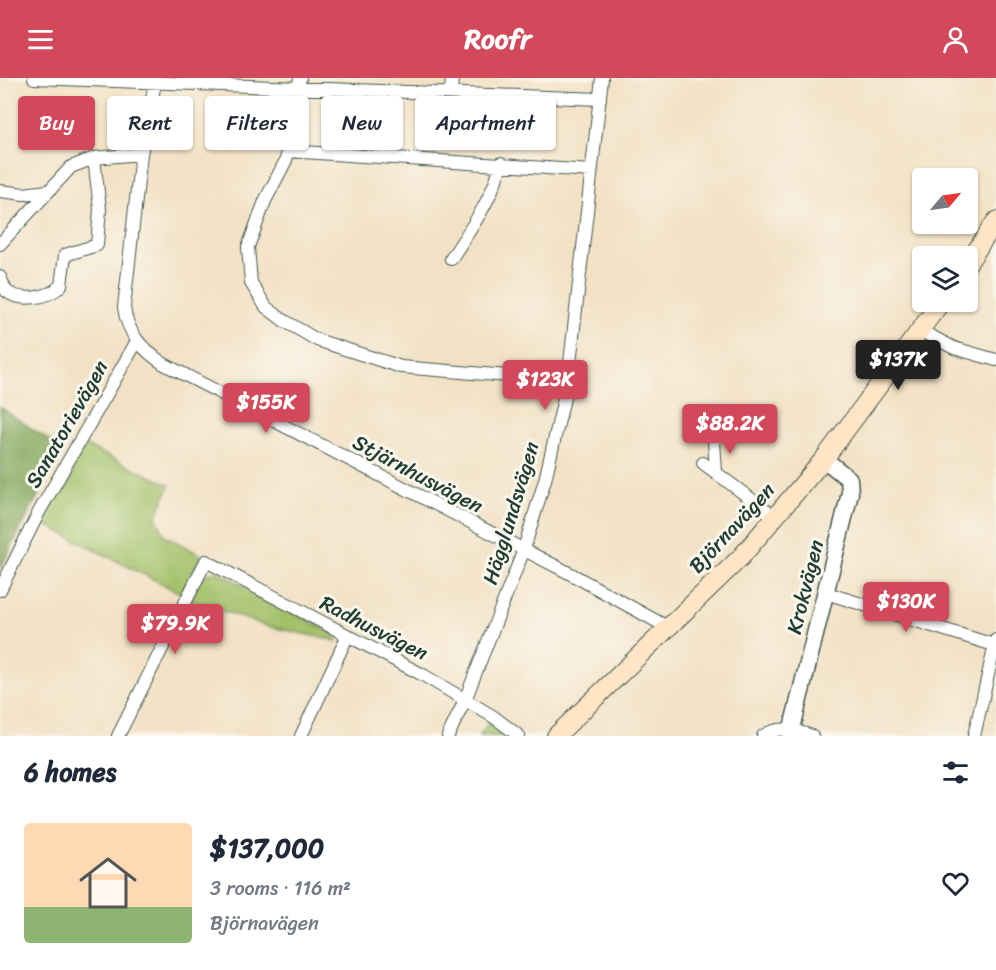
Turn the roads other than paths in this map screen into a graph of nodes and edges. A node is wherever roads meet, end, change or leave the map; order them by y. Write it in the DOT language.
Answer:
graph roads {
  1 [pos="34,78"];
  2 [pos="452,78"];
  3 [pos="602,78"];
  4 [pos="155,80"];
  5 [pos="299,83"];
  6 [pos="451,93"];
  7 [pos="600,99"];
  8 [pos="288,151"];
  9 [pos="141,154"];
  10 [pos="94,158"];
  11 [pos="501,163"];
  12 [pos="591,171"];
  13 [pos="0,191"];
  14 [pos="47,191"];
  15 [pos="996,221"];
  16 [pos="0,244"];
  17 [pos="978,248"];
  18 [pos="451,259"];
  19 [pos="0,277"];
  20 [pos="934,312"];
  21 [pos="921,331"];
  22 [pos="137,341"];
  23 [pos="996,360"];
  24 [pos="568,381"];
  25 [pos="714,441"];
  26 [pos="824,459"];
  27 [pos="703,463"];
  28 [pos="716,472"];
  29 [pos="775,517"];
  30 [pos="523,552"];
  31 [pos="0,590"];
  32 [pos="826,593"];
  33 [pos="667,627"];
  34 [pos="346,637"];
  35 [pos="995,642"];
  36 [pos="465,700"];
  37 [pos="791,733"];
  38 [pos="118,736"];
  39 [pos="301,736"];
  40 [pos="448,736"];
  41 [pos="519,736"];
  42 [pos="556,736"];
  43 [pos="764,736"];
  44 [pos="812,736"];
  45 [pos="974,736"];
  1 -- 4 [label="street"];
  2 -- 6 [label="street"];
  3 -- 7 [label="street, Hägglundsvägen"];
  4 -- 5 [label="street"];
  4 -- 9 [label="street, Stjärnhusvägen"];
  5 -- 6 [label="street"];
  5 -- 8 [label="street"];
  6 -- 7 [label="street"];
  7 -- 12 [label="street, Hägglundsvägen"];
  8 -- 11 [label="street"];
  8 -- 24 [label="street"];
  9 -- 10 [label="street"];
  9 -- 22 [label="street, Stjärnhusvägen"];
  10 -- 14 [label="street"];
  10 -- 19 [label="street"];
  11 -- 12 [label="street"];
  11 -- 18 [label="street"];
  12 -- 24 [label="street, Hägglundsvägen"];
  13 -- 14 [label="street"];
  14 -- 16 [label="street"];
  15 -- 17 [label="main road"];
  20 -- 21 [label="main road, Björnavägen"];
  21 -- 23 [label="street"];
  21 -- 26 [label="main road, Björnavägen"];
  22 -- 30 [label="street, Stjärnhusvägen"];
  22 -- 31 [label="street, Sanatorievägen"];
  24 -- 30 [label="street, Hägglundsvägen"];
  25 -- 28 [label="street"];
  26 -- 29 [label="main road, Björnavägen"];
  26 -- 32 [label="street, Krokvägen"];
  27 -- 28 [label="street"];
  28 -- 29 [label="street"];
  29 -- 33 [label="main road, Björnavägen"];
  30 -- 33 [label="street, Stjärnhusvägen"];
  30 -- 36 [label="street, Hägglundsvägen"];
  32 -- 35 [label="street"];
  32 -- 37 [label="street, Krokvägen"];
  33 -- 42 [label="main road, Björnavägen"];
  34 -- 36 [label="street, Radhusvägen"];
  34 -- 38 [label="street, Radhusvägen"];
  34 -- 39 [label="street"];
  35 -- 45 [label="street"];
  36 -- 40 [label="street, Hägglundsvägen"];
  36 -- 41 [label="street, Radhusvägen"];
  37 -- 43 [label="street"];
  37 -- 44 [label="street"];
}
